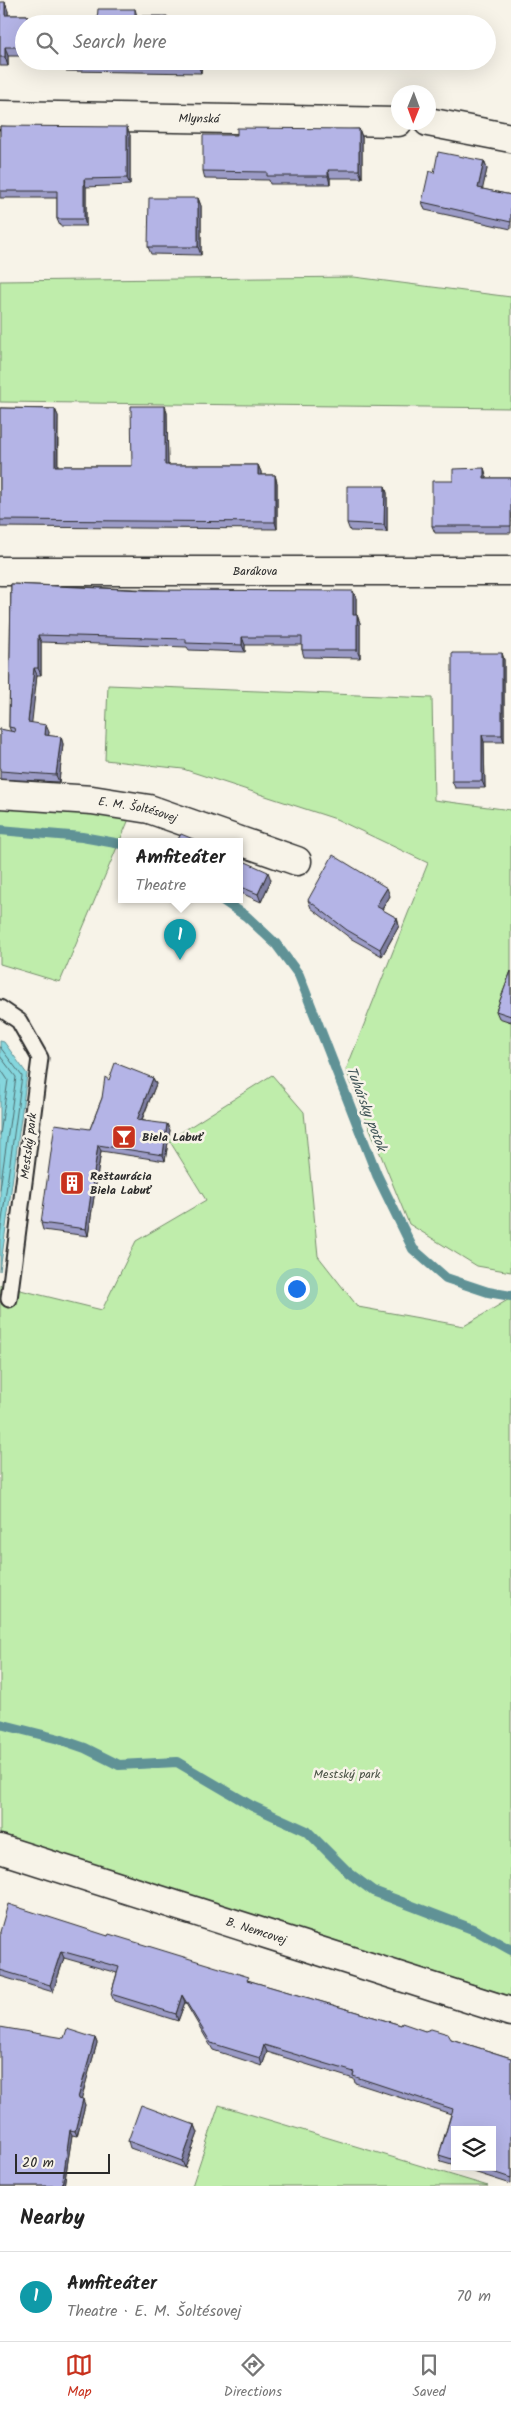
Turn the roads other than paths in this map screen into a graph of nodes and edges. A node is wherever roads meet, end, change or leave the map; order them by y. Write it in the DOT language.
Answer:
graph roads {
  1 [pos="0,115"];
  2 [pos="391,122"];
  3 [pos="436,124"];
  4 [pos="511,138"];
  5 [pos="0,571"];
  6 [pos="511,571"];
  7 [pos="0,794"];
  8 [pos="232,838"];
  9 [pos="243,842"];
  10 [pos="297,861"];
  11 [pos="0,1008"];
  12 [pos="10,1299"];
  13 [pos="0,1849"];
  14 [pos="511,2012"];
  1 -- 2 [label="street, Mlynská"];
  3 -- 4 [label="street"];
  5 -- 6 [label="street, Barákova"];
  7 -- 8 [label="street, E. M. Šoltésovej"];
  9 -- 10 [label="street, E. M. Šoltésovej"];
  11 -- 12 [label="lane, Mestský park"];
  13 -- 14 [label="street, B. Nemcovej"];
}
